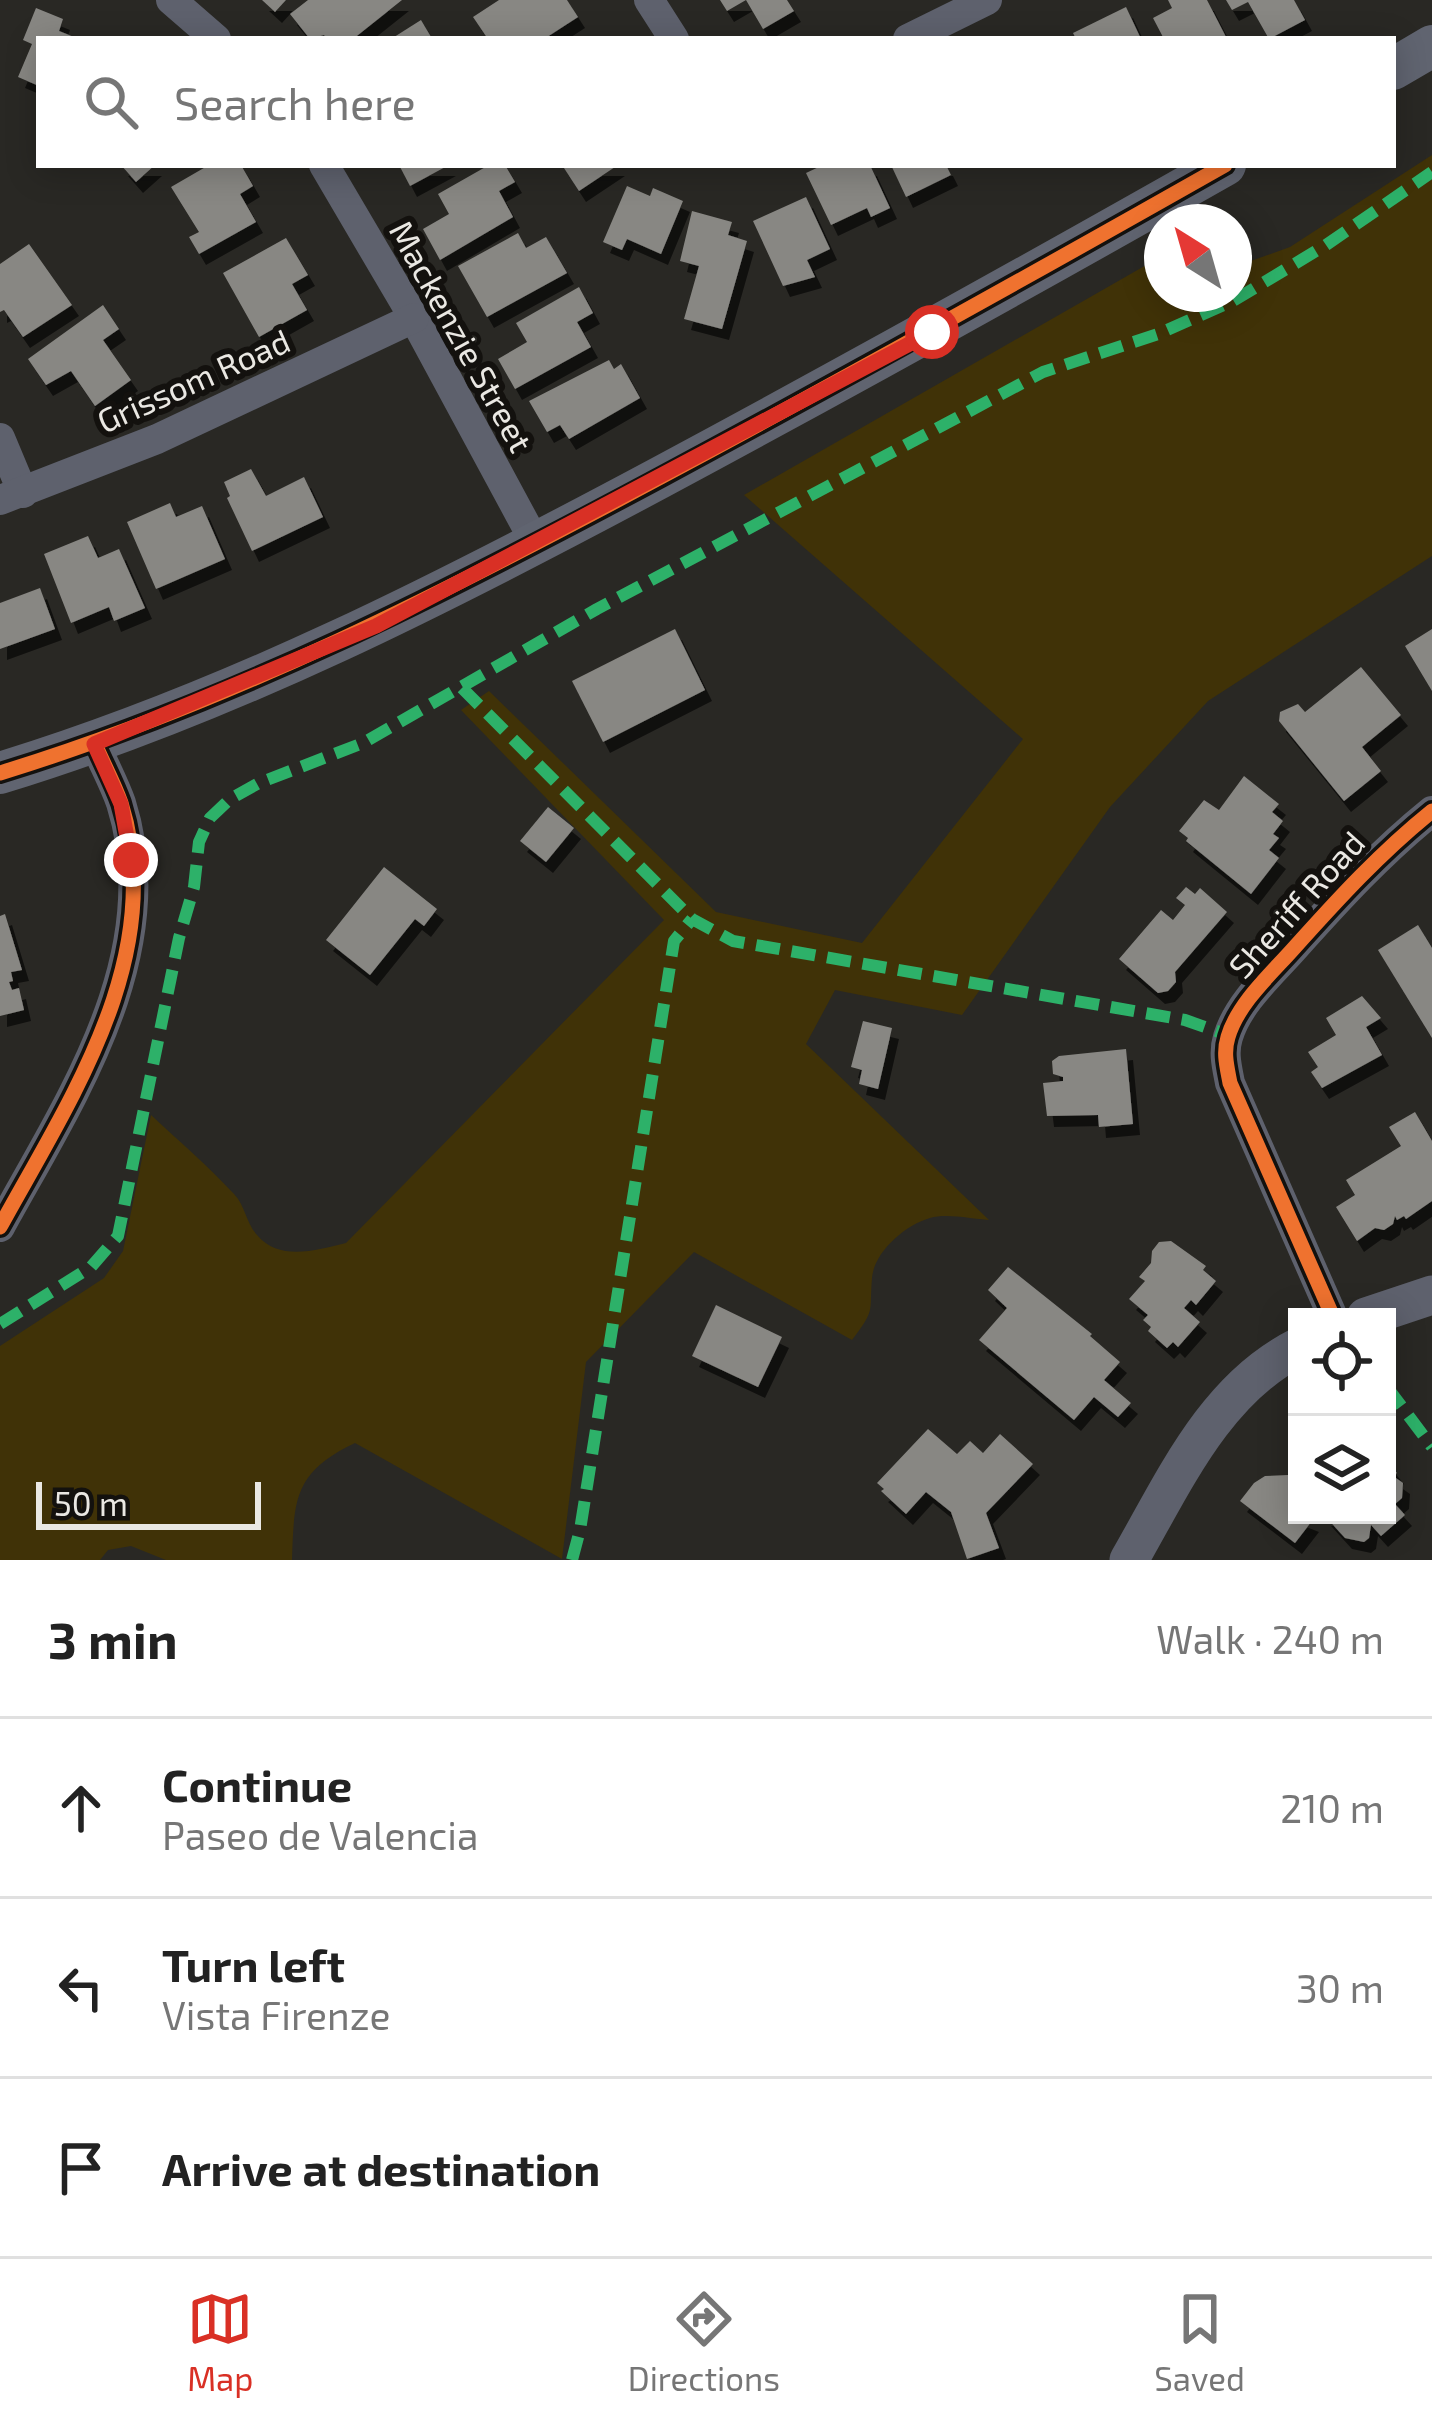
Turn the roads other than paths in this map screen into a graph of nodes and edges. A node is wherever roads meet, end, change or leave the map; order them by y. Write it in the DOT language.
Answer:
graph roads {
  1 [pos="171,0"];
  2 [pos="649,0"];
  3 [pos="987,0"];
  4 [pos="213,36"];
  5 [pos="672,36"];
  6 [pos="914,36"];
  7 [pos="1432,46"];
  8 [pos="1396,67"];
  9 [pos="326,168"];
  10 [pos="1220,168"];
  11 [pos="414,318"];
  12 [pos="0,438"];
  13 [pos="11,496"];
  14 [pos="536,544"];
  15 [pos="94,744"];
  16 [pos="0,773"];
  17 [pos="1432,811"];
  18 [pos="0,1227"];
  19 [pos="1432,1295"];
  20 [pos="1329,1308"];
  21 [pos="1393,1308"];
  22 [pos="1288,1355"];
  23 [pos="1129,1560"];
  1 -- 4 [label="street"];
  2 -- 5 [label="street"];
  3 -- 6 [label="street"];
  7 -- 8 [label="main road"];
  9 -- 11 [label="street, Mackenzie Street"];
  10 -- 14 [label="main road"];
  11 -- 13 [label="street, Grissom Road"];
  11 -- 14 [label="street, Mackenzie Street"];
  12 -- 13 [label="street"];
  14 -- 15 [label="main road"];
  15 -- 16 [label="main road"];
  15 -- 18 [label="street"];
  17 -- 20 [label="street, Sheriff Road"];
  19 -- 21 [label="street"];
  22 -- 23 [label="street"];
}
